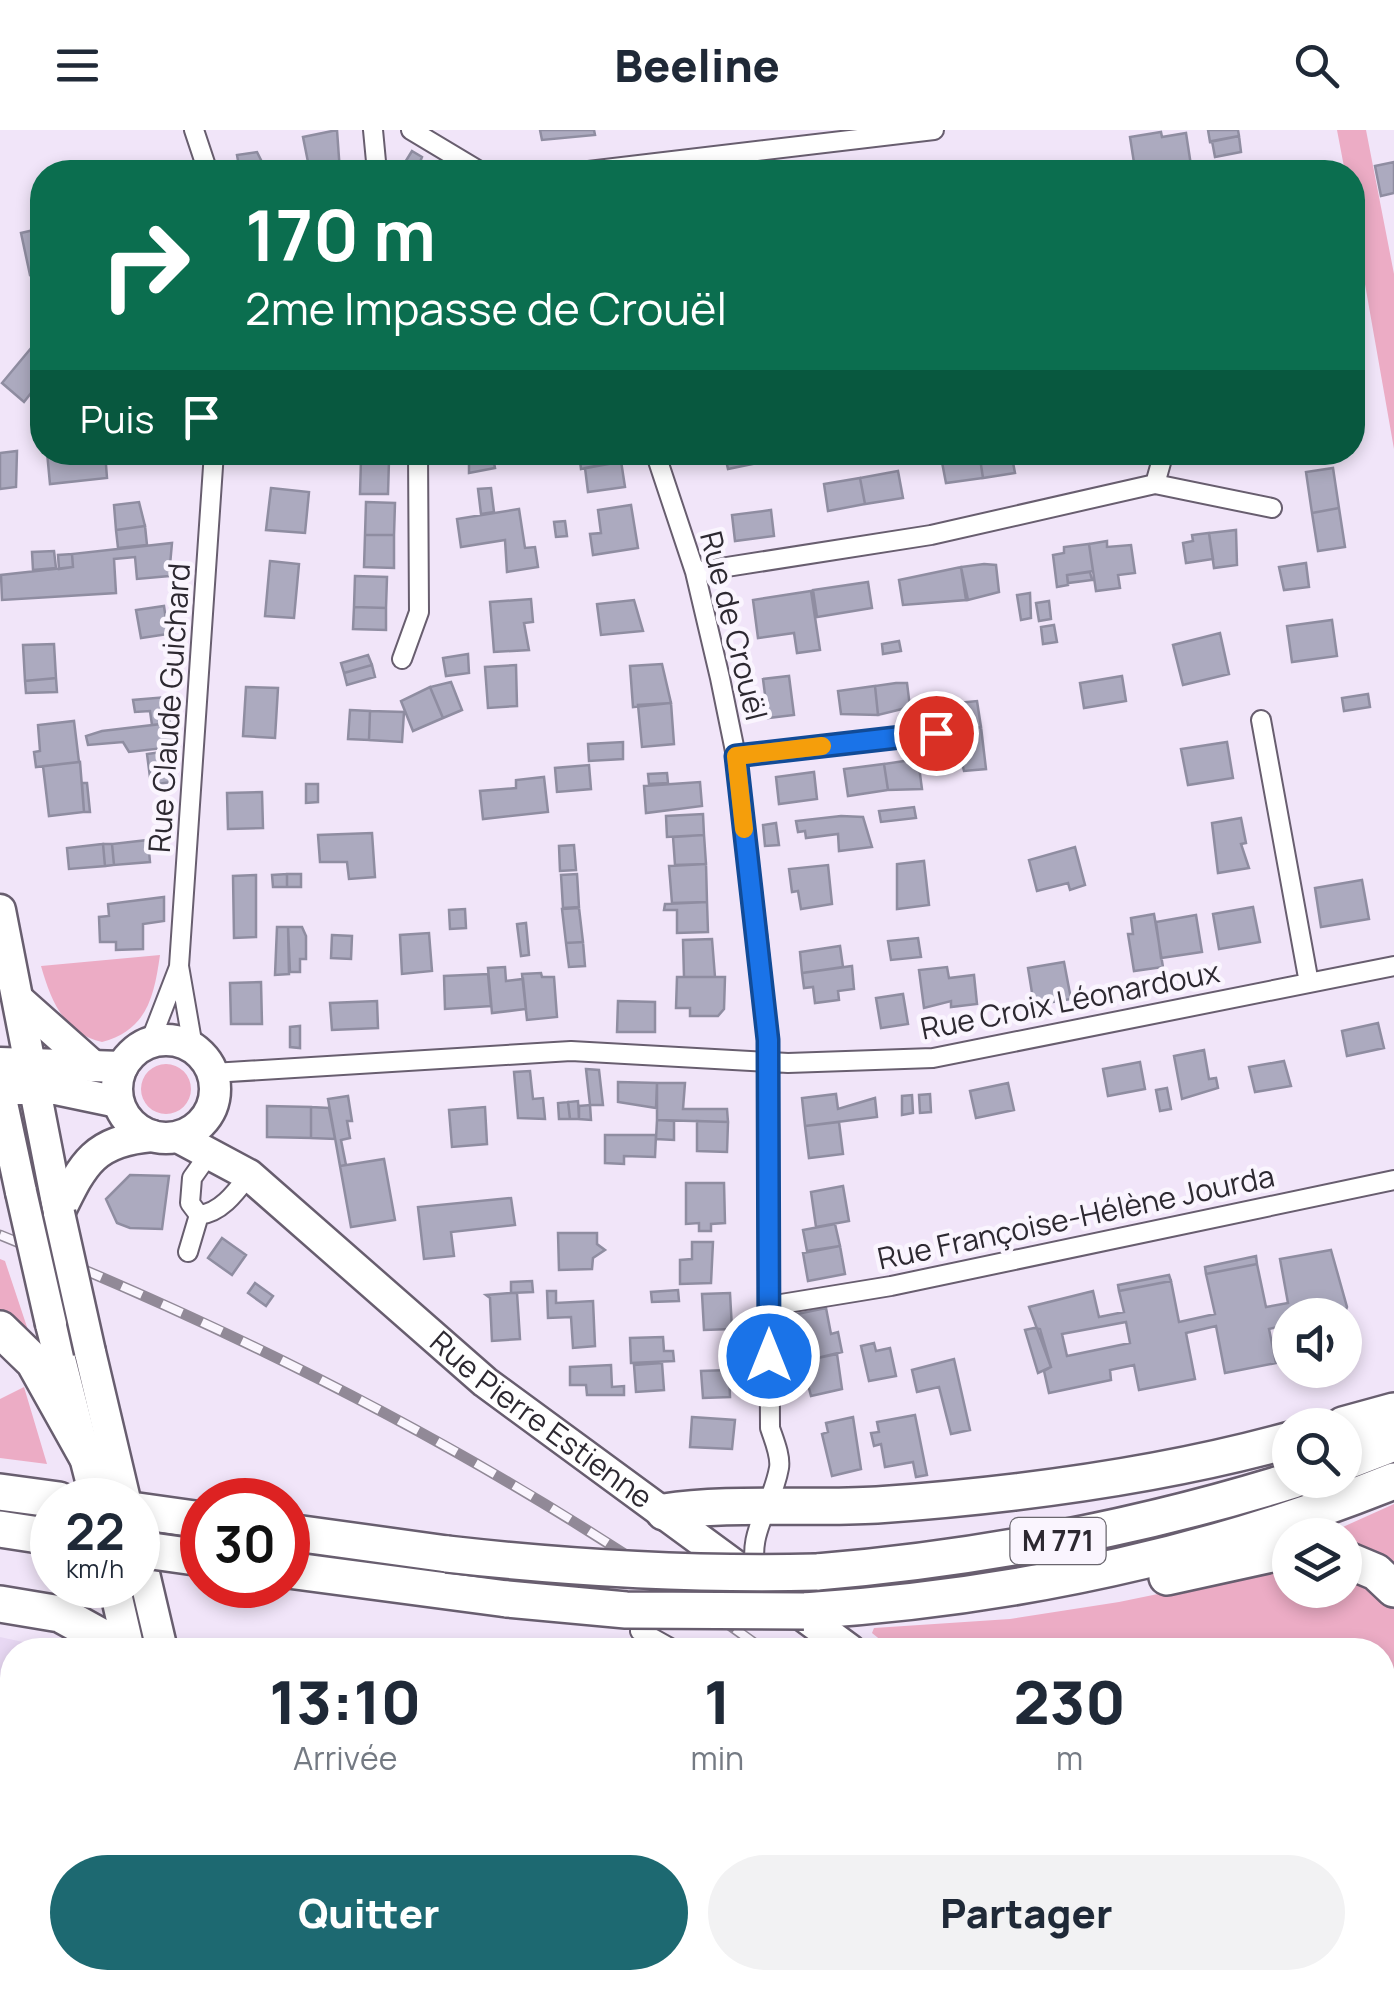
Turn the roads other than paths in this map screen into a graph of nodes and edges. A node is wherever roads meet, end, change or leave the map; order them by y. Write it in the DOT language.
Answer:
graph roads {
  1 [pos="194,130"];
  2 [pos="373,130"];
  3 [pos="411,130"];
  4 [pos="934,130"];
  5 [pos="204,160"];
  6 [pos="376,160"];
  7 [pos="460,160"];
  8 [pos="681,160"];
  9 [pos="213,465"];
  10 [pos="418,465"];
  11 [pos="659,465"];
  12 [pos="1160,465"];
  13 [pos="1155,484"];
  14 [pos="1272,508"];
  15 [pos="695,572"];
  16 [pos="402,660"];
  17 [pos="1261,720"];
  18 [pos="936,733"];
  19 [pos="736,756"];
  20 [pos="0,910"];
  21 [pos="179,966"];
  22 [pos="1394,966"];
  23 [pos="1309,983"];
  24 [pos="21,1002"];
  25 [pos="150,1042"];
  26 [pos="193,1048"];
  27 [pos="768,1062"];
  28 [pos="0,1063"];
  29 [pos="108,1066"];
  30 [pos="213,1073"];
  31 [pos="33,1074"];
  32 [pos="0,1092"];
  33 [pos="118,1102"];
  34 [pos="209,1114"];
  35 [pos="4,1135"];
  36 [pos="165,1136"];
  37 [pos="209,1154"];
  38 [pos="248,1175"];
  39 [pos="1394,1180"];
  40 [pos="59,1212"];
  41 [pos="199,1215"];
  42 [pos="188,1252"];
  43 [pos="769,1306"];
  44 [pos="0,1329"];
  45 [pos="1394,1411"];
  46 [pos="1362,1420"];
  47 [pos="1394,1442"];
  48 [pos="1272,1444"];
  49 [pos="86,1455"];
  50 [pos="1362,1455"];
  51 [pos="91,1478"];
  52 [pos="121,1478"];
  53 [pos="1394,1481"];
  54 [pos="1272,1486"];
  55 [pos="768,1510"];
  56 [pos="664,1512"];
  57 [pos="310,1535"];
  58 [pos="1272,1554"];
  59 [pos="1362,1566"];
  60 [pos="310,1573"];
  61 [pos="762,1585"];
  62 [pos="1394,1589"];
  63 [pos="984,1594"];
  64 [pos="0,1604"];
  65 [pos="119,1608"];
  66 [pos="152,1608"];
  67 [pos="640,1630"];
  68 [pos="105,1638"];
  69 [pos="125,1638"];
  70 [pos="159,1638"];
  71 [pos="654,1638"];
  72 [pos="834,1638"];
  1 -- 5 [label="street"];
  2 -- 6 [label="street"];
  3 -- 7 [label="street"];
  4 -- 8 [label="street"];
  9 -- 21 [label="street, Rue Claude Guichard"];
  10 -- 16 [label="street"];
  11 -- 15 [label="street, Rue de Crouël"];
  12 -- 13 [label="street"];
  13 -- 14 [label="street"];
  13 -- 15 [label="street"];
  15 -- 19 [label="street, Rue de Crouël"];
  17 -- 23 [label="street"];
  18 -- 19 [label="street"];
  19 -- 27 [label="street, Rue de Crouël"];
  20 -- 24 [label="main road"];
  21 -- 25 [label="street, Rue Claude Guichard"];
  21 -- 26 [label="street, Rue Claude Guichard"];
  22 -- 23 [label="street, Rue Croix Léonardoux"];
  23 -- 27 [label="street, Rue Croix Léonardoux"];
  24 -- 29 [label="main road"];
  24 -- 31 [label="main road"];
  25 -- 26 [label="main road"];
  25 -- 29 [label="main road"];
  26 -- 30 [label="main road"];
  27 -- 30 [label="street, Rue Croix Léonardoux"];
  27 -- 43 [label="street, Rue de Crouël"];
  28 -- 31 [label="main road"];
  29 -- 31 [label="main road"];
  29 -- 33 [label="main road"];
  30 -- 34 [label="main road"];
  31 -- 32 [label="main road"];
  31 -- 33 [label="main road"];
  31 -- 40 [label="main road"];
  32 -- 35 [label="main road"];
  33 -- 36 [label="main road"];
  34 -- 36 [label="main road"];
  34 -- 38 [label="main road, Rue Pierre Estienne"];
  35 -- 49 [label="main road, bridge"];
  36 -- 37 [label="main road, Rue Pierre Estienne"];
  36 -- 40 [label="main road"];
  37 -- 38 [label="main road, Rue Pierre Estienne"];
  37 -- 41 [label="street"];
  38 -- 41 [label="street"];
  38 -- 56 [label="main road, Rue Pierre Estienne"];
  39 -- 43 [label="street, Rue Françoise-Hélène Jourda"];
  40 -- 52 [label="main road, bridge"];
  41 -- 42 [label="street"];
  43 -- 55 [label="street, Rue de Crouël"];
  44 -- 49 [label="highway"];
  45 -- 46 [label="highway"];
  47 -- 50 [label="highway"];
  48 -- 55 [label="highway"];
  49 -- 51 [label="main road"];
  53 -- 63 [label="highway, M 771"];
  54 -- 57 [label="highway, M 771, bridge"];
  55 -- 56 [label="highway"];
  55 -- 61 [label="street, Rue de Crouël"];
  56 -- 61 [label="main road, Rue Pierre Estienne"];
  58 -- 63 [label="highway"];
  59 -- 62 [label="highway"];
  60 -- 63 [label="highway, M 771, bridge"];
  61 -- 72 [label="main road, Rue Pierre Estienne"];
  64 -- 68 [label="highway"];
  65 -- 69 [label="main road"];
  66 -- 70 [label="main road"];
  67 -- 71 [label="street"];
}
